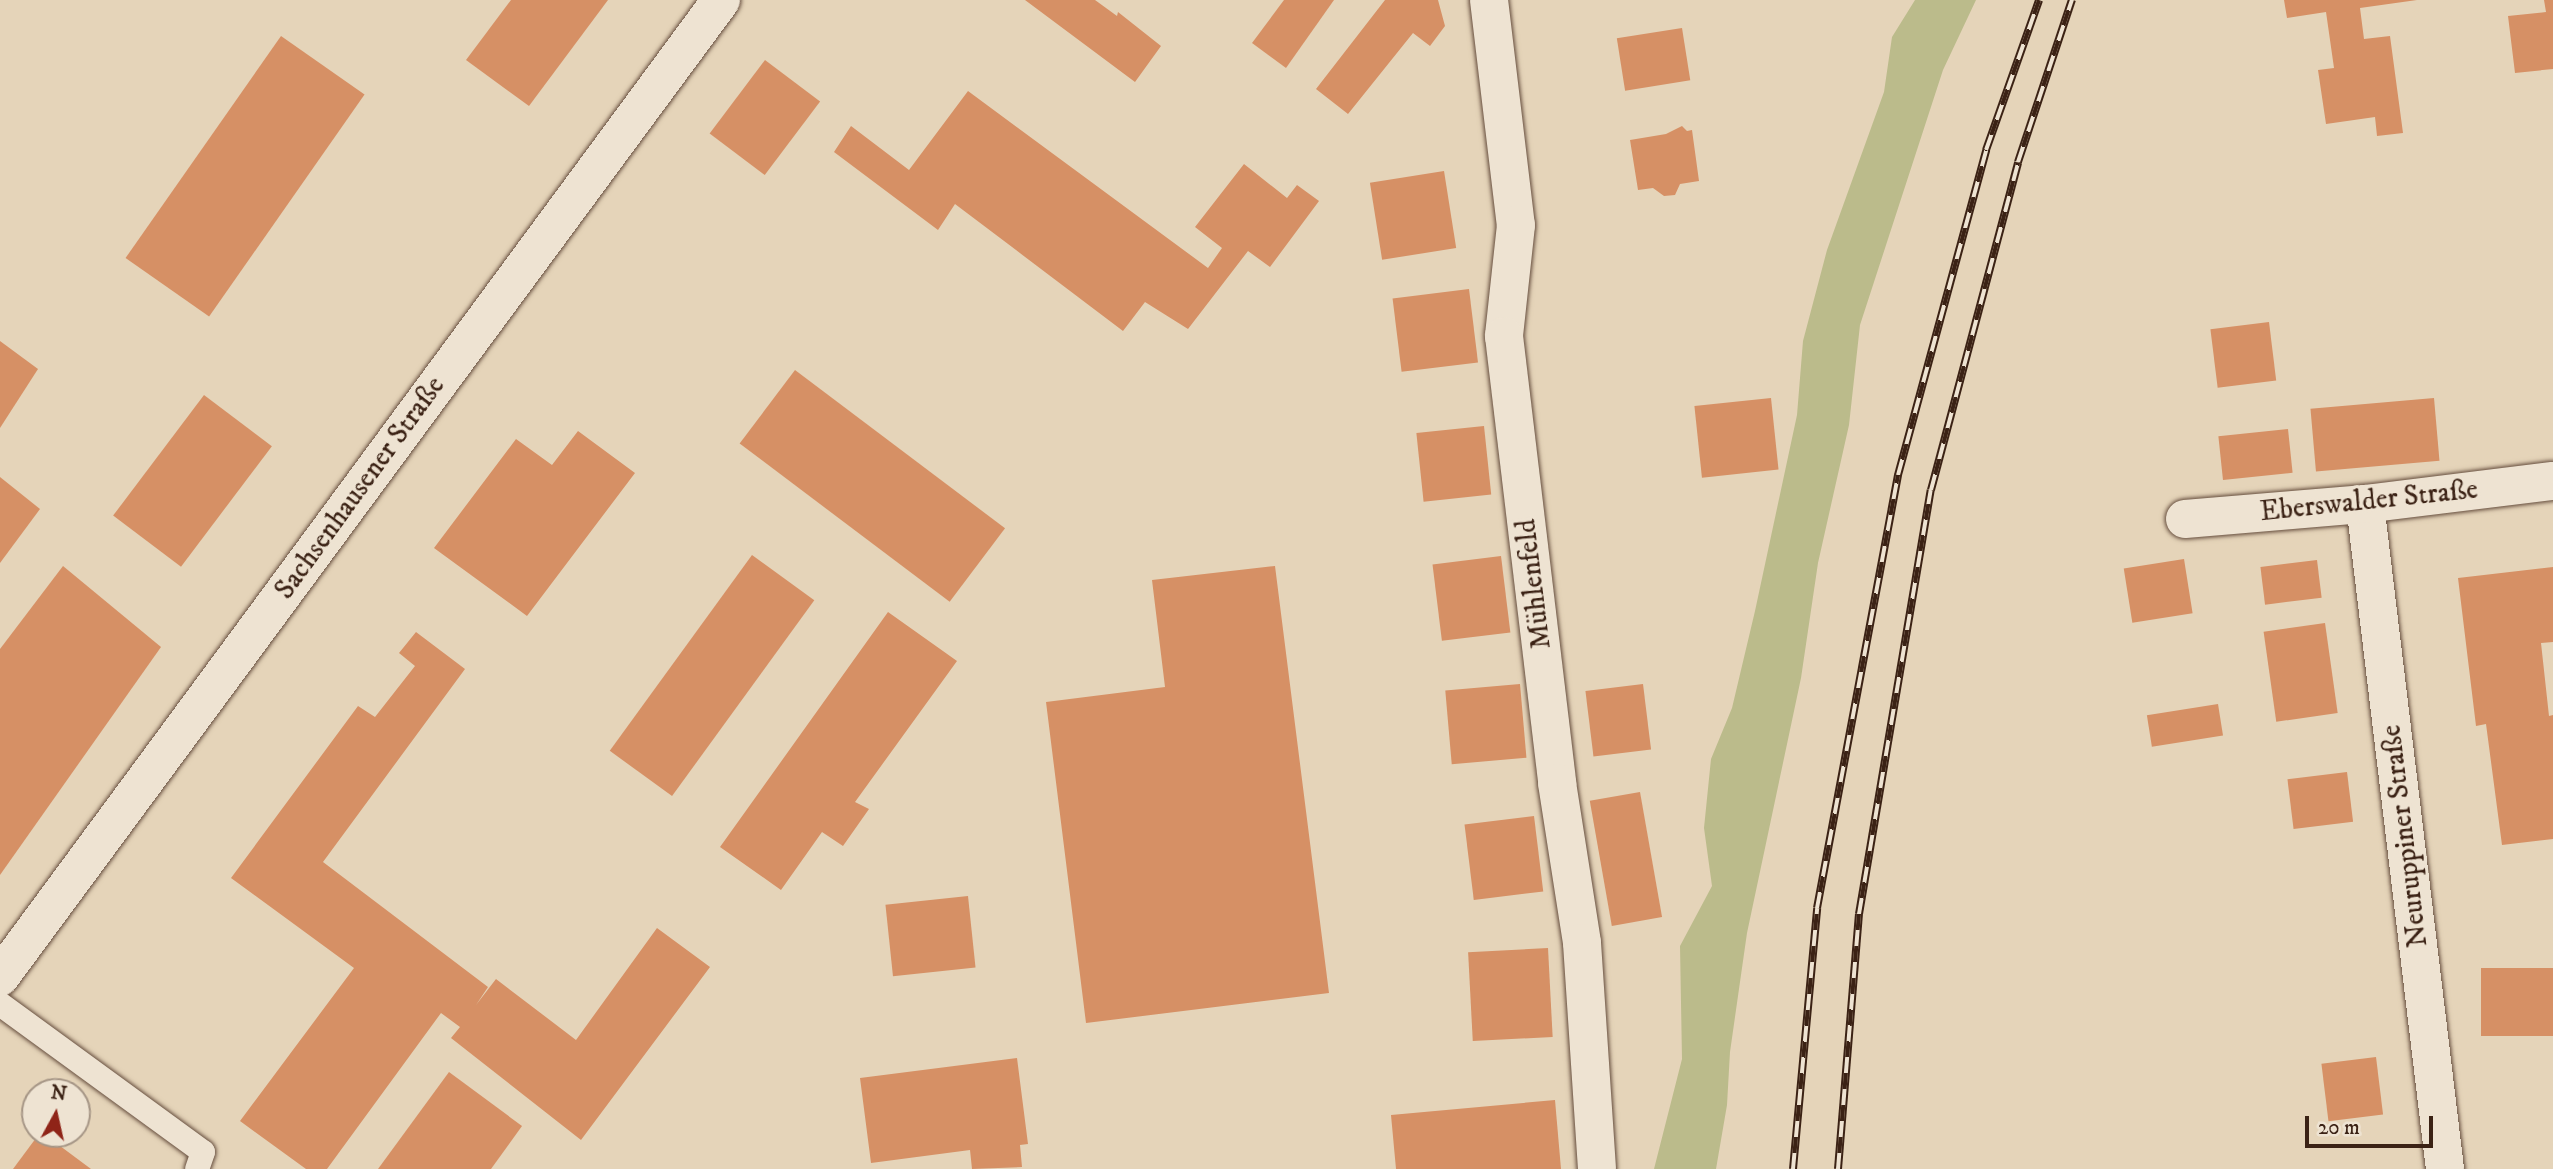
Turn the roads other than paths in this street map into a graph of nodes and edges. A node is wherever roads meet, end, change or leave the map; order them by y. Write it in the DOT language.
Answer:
graph roads {
  1 [pos="721,0"];
  2 [pos="1489,0"];
  3 [pos="2553,481"];
  4 [pos="2365,504"];
  5 [pos="2185,519"];
  6 [pos="0,977"];
  7 [pos="0,1004"];
  8 [pos="197,1169"];
  9 [pos="1597,1169"];
  10 [pos="2445,1169"];
  1 -- 6 [label="street, Sachsenhausener Straße"];
  2 -- 9 [label="street, Mühlenfeld"];
  3 -- 4 [label="street, Eberswalder Straße"];
  4 -- 5 [label="street, Eberswalder Straße"];
  4 -- 10 [label="street, Neuruppiner Straße"];
  7 -- 8 [label="lane"];
}
